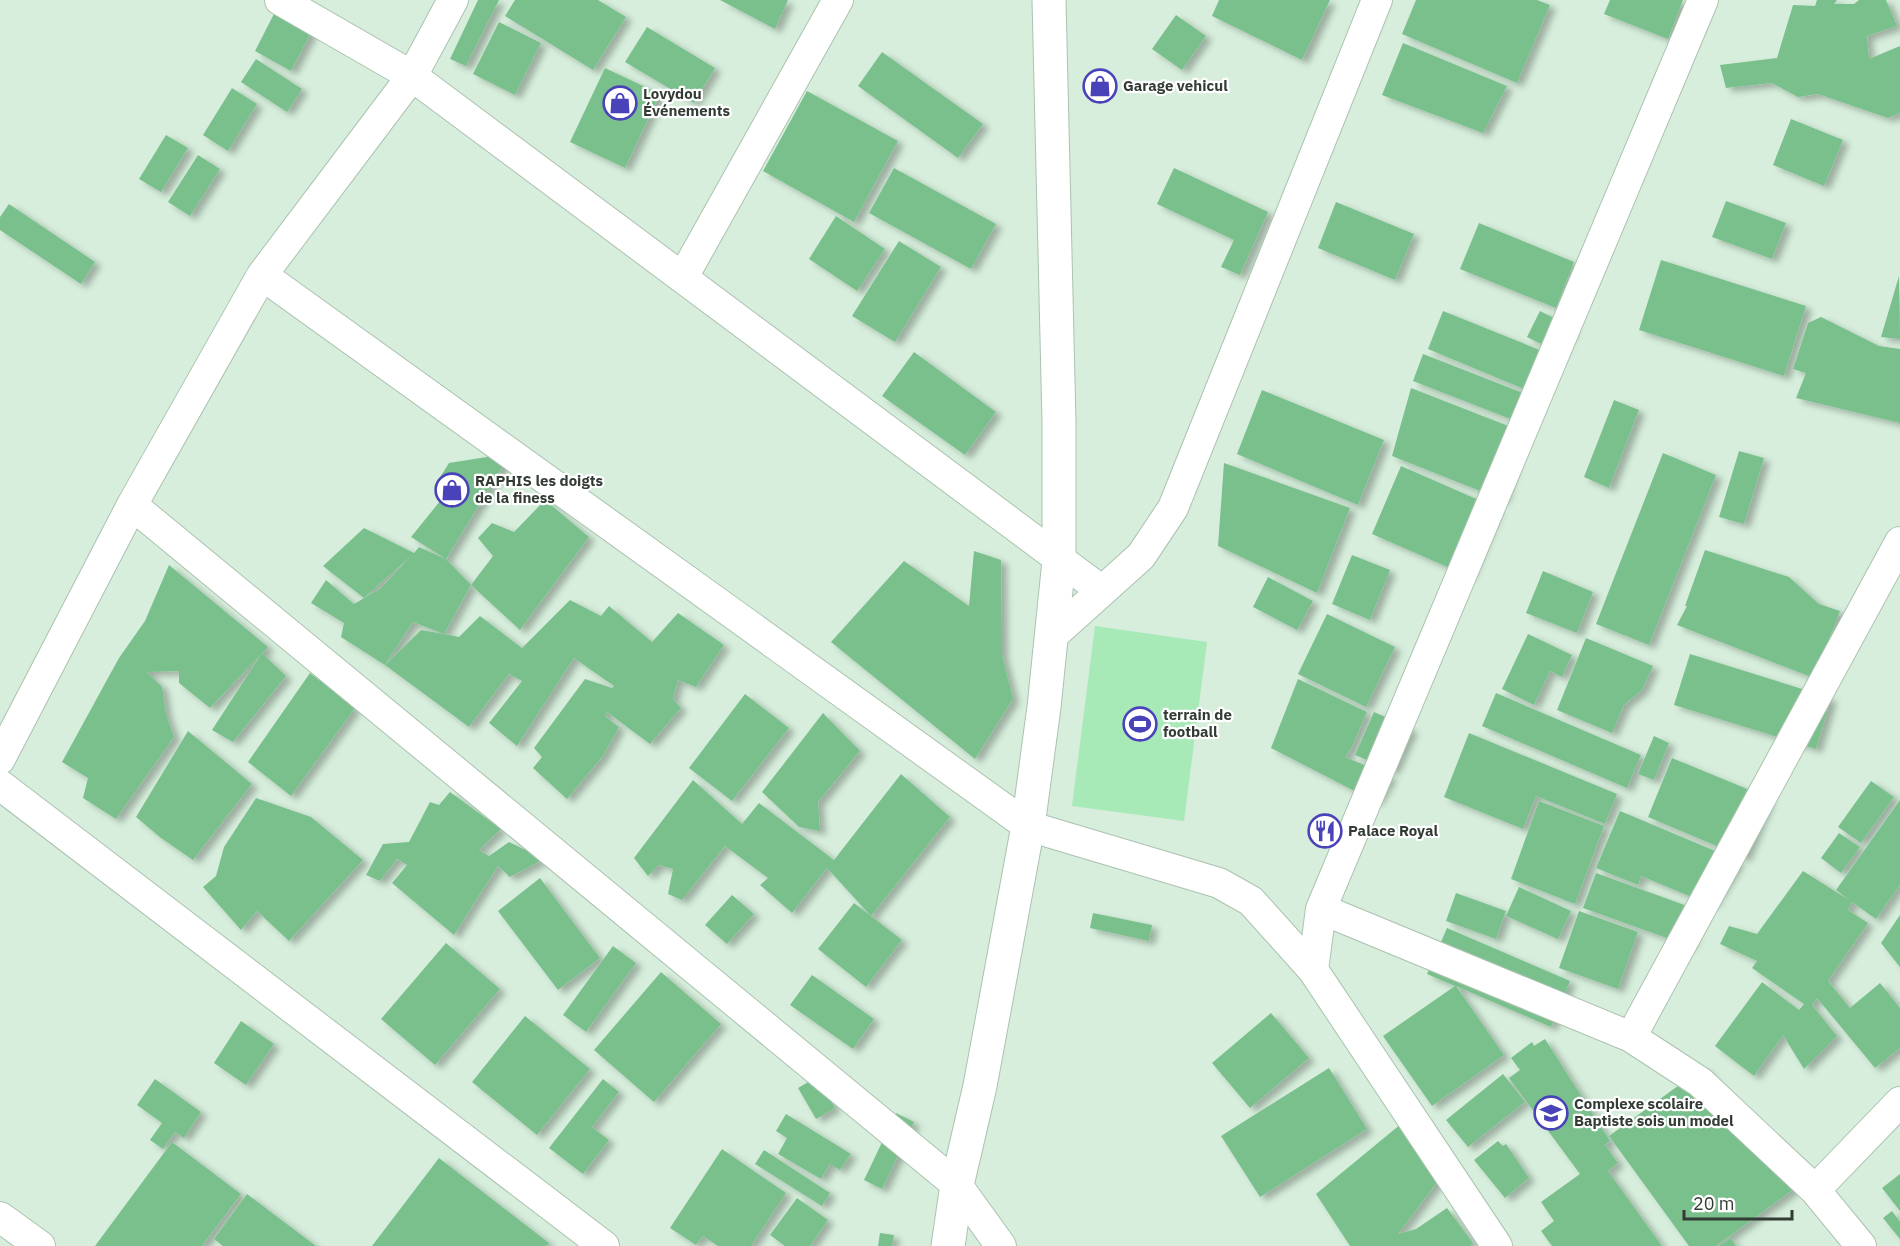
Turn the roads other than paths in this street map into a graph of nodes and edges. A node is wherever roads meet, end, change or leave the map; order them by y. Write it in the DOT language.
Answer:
graph roads {
  1 [pos="280,0"];
  2 [pos="453,0"];
  3 [pos="838,0"];
  4 [pos="1049,0"];
  5 [pos="1377,0"];
  6 [pos="1703,0"];
  7 [pos="412,76"];
  8 [pos="262,274"];
  9 [pos="683,277"];
  10 [pos="132,505"];
  11 [pos="1898,548"];
  12 [pos="1059,561"];
  13 [pos="1101,590"];
  14 [pos="1052,636"];
  15 [pos="0,759"];
  16 [pos="0,785"];
  17 [pos="1028,826"];
  18 [pos="1321,909"];
  19 [pos="1313,970"];
  20 [pos="1631,1037"];
  21 [pos="1900,1102"];
  22 [pos="957,1185"];
  23 [pos="1815,1190"];
  24 [pos="0,1217"];
  25 [pos="40,1246"];
  26 [pos="604,1246"];
  27 [pos="948,1246"];
  28 [pos="1001,1246"];
  29 [pos="1497,1246"];
  30 [pos="1861,1246"];
  1 -- 7 [label="street"];
  2 -- 7 [label="street"];
  3 -- 9 [label="street"];
  4 -- 12 [label="street"];
  5 -- 13 [label="street"];
  6 -- 18 [label="street"];
  7 -- 8 [label="street"];
  7 -- 9 [label="street"];
  8 -- 10 [label="street"];
  8 -- 17 [label="street"];
  9 -- 12 [label="street"];
  10 -- 15 [label="street"];
  10 -- 22 [label="street"];
  11 -- 20 [label="street"];
  12 -- 13 [label="street"];
  12 -- 14 [label="street"];
  13 -- 14 [label="street"];
  14 -- 17 [label="street"];
  16 -- 26 [label="street"];
  17 -- 19 [label="street"];
  17 -- 22 [label="street"];
  18 -- 19 [label="street"];
  18 -- 20 [label="street"];
  19 -- 29 [label="street"];
  20 -- 23 [label="street"];
  21 -- 23 [label="street"];
  22 -- 27 [label="street"];
  22 -- 28 [label="street"];
  23 -- 30 [label="street"];
  24 -- 25 [label="street"];
}
